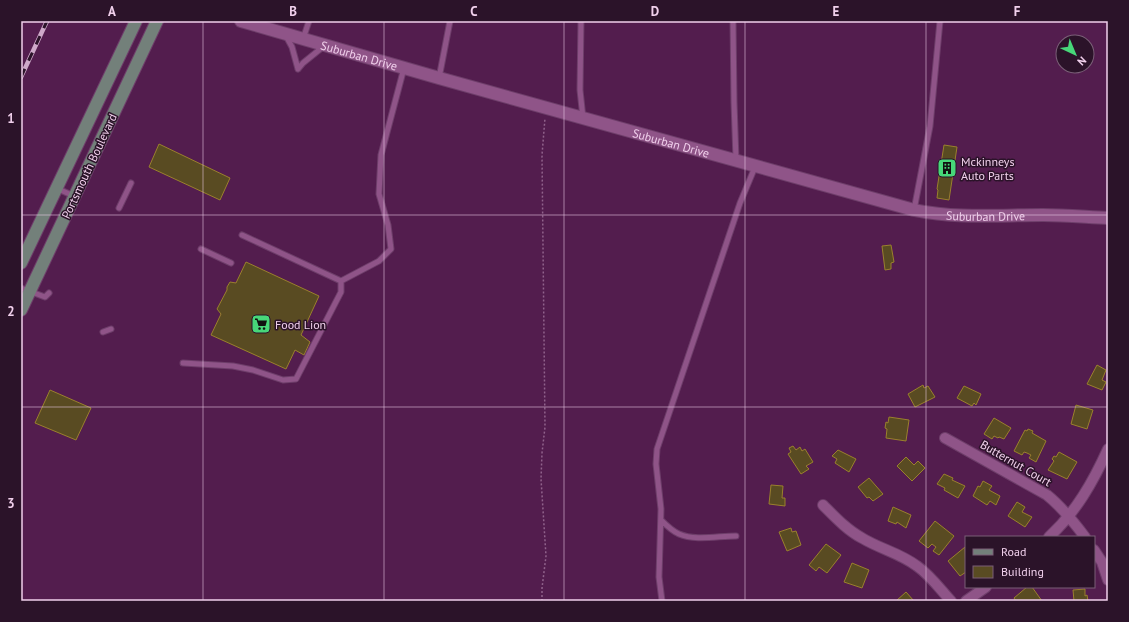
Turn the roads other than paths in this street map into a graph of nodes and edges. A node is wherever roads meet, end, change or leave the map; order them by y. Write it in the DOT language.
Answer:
graph roads {
  1 [pos="136,21"];
  2 [pos="157,21"];
  3 [pos="241,21"];
  4 [pos="309,21"];
  5 [pos="450,21"];
  6 [pos="581,21"];
  7 [pos="733,21"];
  8 [pos="940,21"];
  9 [pos="284,34"];
  10 [pos="303,40"];
  11 [pos="324,46"];
  12 [pos="404,68"];
  13 [pos="439,78"];
  14 [pos="583,118"];
  15 [pos="736,160"];
  16 [pos="755,166"];
  17 [pos="131,182"];
  18 [pos="56,188"];
  19 [pos="75,197"];
  20 [pos="119,208"];
  21 [pos="914,210"];
  22 [pos="1108,218"];
  23 [pos="242,235"];
  24 [pos="201,249"];
  25 [pos="231,263"];
  26 [pos="21,264"];
  27 [pos="341,281"];
  28 [pos="25,290"];
  29 [pos="49,293"];
  30 [pos="21,310"];
  31 [pos="110,329"];
  32 [pos="103,332"];
  33 [pos="183,363"];
  34 [pos="945,438"];
  35 [pos="1108,449"];
  36 [pos="823,505"];
  37 [pos="1069,516"];
  38 [pos="661,520"];
  39 [pos="736,536"];
  40 [pos="1050,536"];
  41 [pos="1084,536"];
  42 [pos="1095,552"];
  43 [pos="1108,580"];
  44 [pos="985,588"];
  45 [pos="662,601"];
  46 [pos="951,601"];
  47 [pos="966,601"];
  1 -- 18 [label="main road, Portsmouth Boulevard"];
  2 -- 19 [label="main road, Portsmouth Boulevard"];
  3 -- 9 [label="main road, Suburban Drive"];
  4 -- 10 [label="lane"];
  5 -- 13 [label="lane"];
  6 -- 14 [label="lane"];
  7 -- 15 [label="lane"];
  8 -- 21 [label="lane"];
  9 -- 10 [label="main road, Suburban Drive"];
  9 -- 11 [label="lane"];
  10 -- 11 [label="main road, Suburban Drive"];
  11 -- 12 [label="main road, Suburban Drive"];
  12 -- 13 [label="main road, Suburban Drive"];
  12 -- 27 [label="lane"];
  13 -- 14 [label="main road, Suburban Drive"];
  14 -- 15 [label="main road, Suburban Drive"];
  15 -- 16 [label="main road, Suburban Drive"];
  16 -- 21 [label="main road, Suburban Drive"];
  16 -- 38 [label="lane"];
  17 -- 20 [label="lane"];
  18 -- 19 [label="lane"];
  18 -- 26 [label="main road, Portsmouth Boulevard"];
  19 -- 28 [label="main road, Portsmouth Boulevard"];
  21 -- 22 [label="main road, Suburban Drive"];
  23 -- 27 [label="lane"];
  24 -- 25 [label="lane"];
  27 -- 33 [label="lane"];
  28 -- 29 [label="lane"];
  28 -- 30 [label="main road, Portsmouth Boulevard"];
  31 -- 32 [label="lane"];
  34 -- 37 [label="street, Butternut Court"];
  35 -- 37 [label="street"];
  36 -- 46 [label="street"];
  37 -- 40 [label="street"];
  37 -- 41 [label="street, Butternut Court"];
  38 -- 39 [label="lane"];
  38 -- 45 [label="lane"];
  42 -- 43 [label="street"];
  44 -- 47 [label="street"];
}
